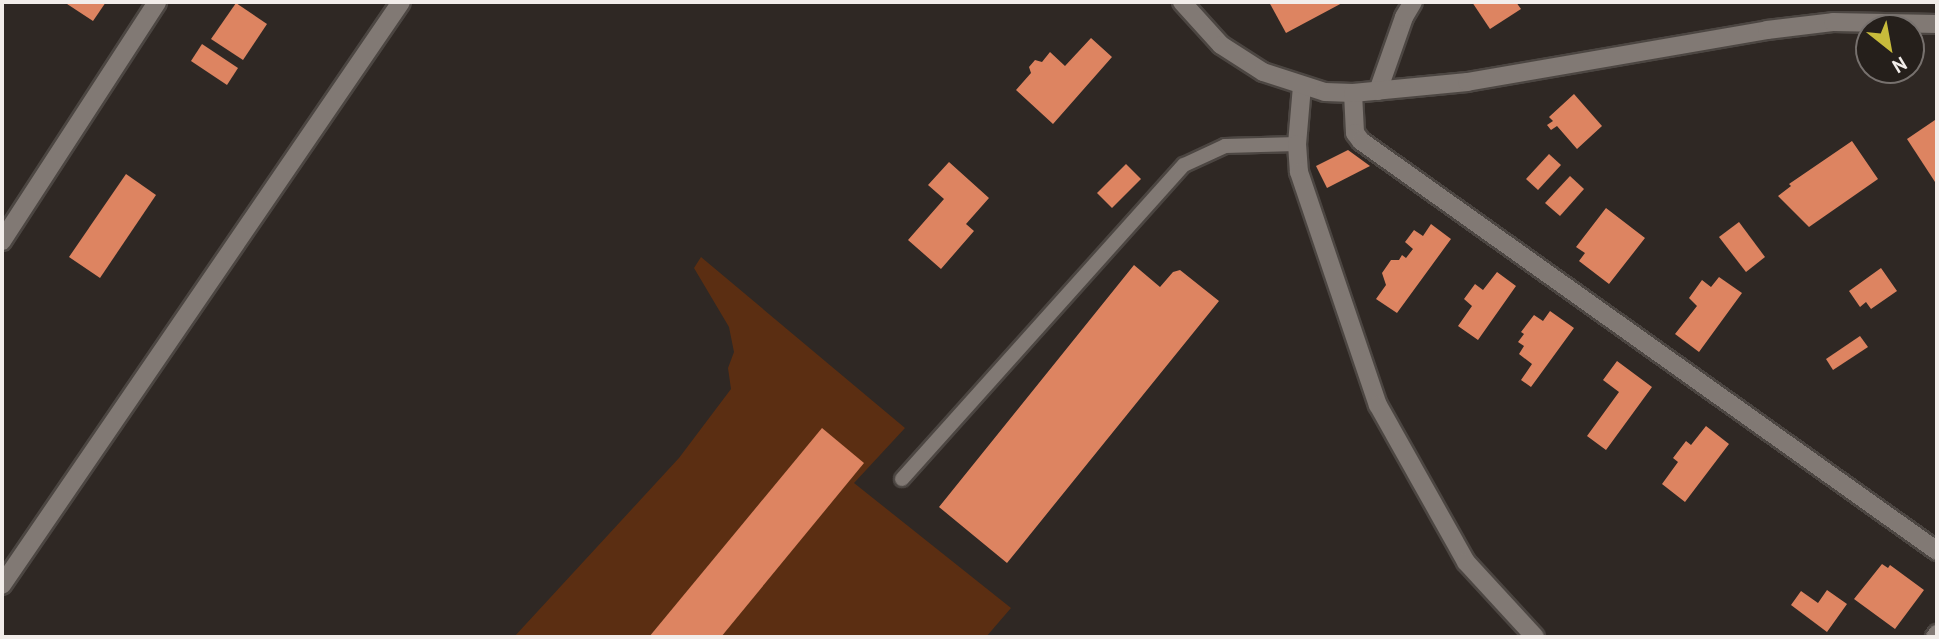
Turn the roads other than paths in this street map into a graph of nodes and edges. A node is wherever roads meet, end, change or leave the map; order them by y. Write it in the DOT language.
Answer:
graph roads {
  1 [pos="157,2"];
  2 [pos="401,2"];
  3 [pos="1182,2"];
  4 [pos="1413,2"];
  5 [pos="1937,24"];
  6 [pos="1302,86"];
  7 [pos="1378,91"];
  8 [pos="1353,93"];
  9 [pos="1297,144"];
  10 [pos="2,241"];
  11 [pos="902,479"];
  12 [pos="1937,551"];
  13 [pos="2,585"];
  14 [pos="1535,637"];
  1 -- 10 [label="street"];
  2 -- 13 [label="street"];
  3 -- 6 [label="street"];
  4 -- 7 [label="street"];
  5 -- 7 [label="street"];
  6 -- 8 [label="street"];
  6 -- 9 [label="street"];
  7 -- 8 [label="street"];
  8 -- 12 [label="street"];
  9 -- 11 [label="lane"];
  9 -- 14 [label="street"];
}
